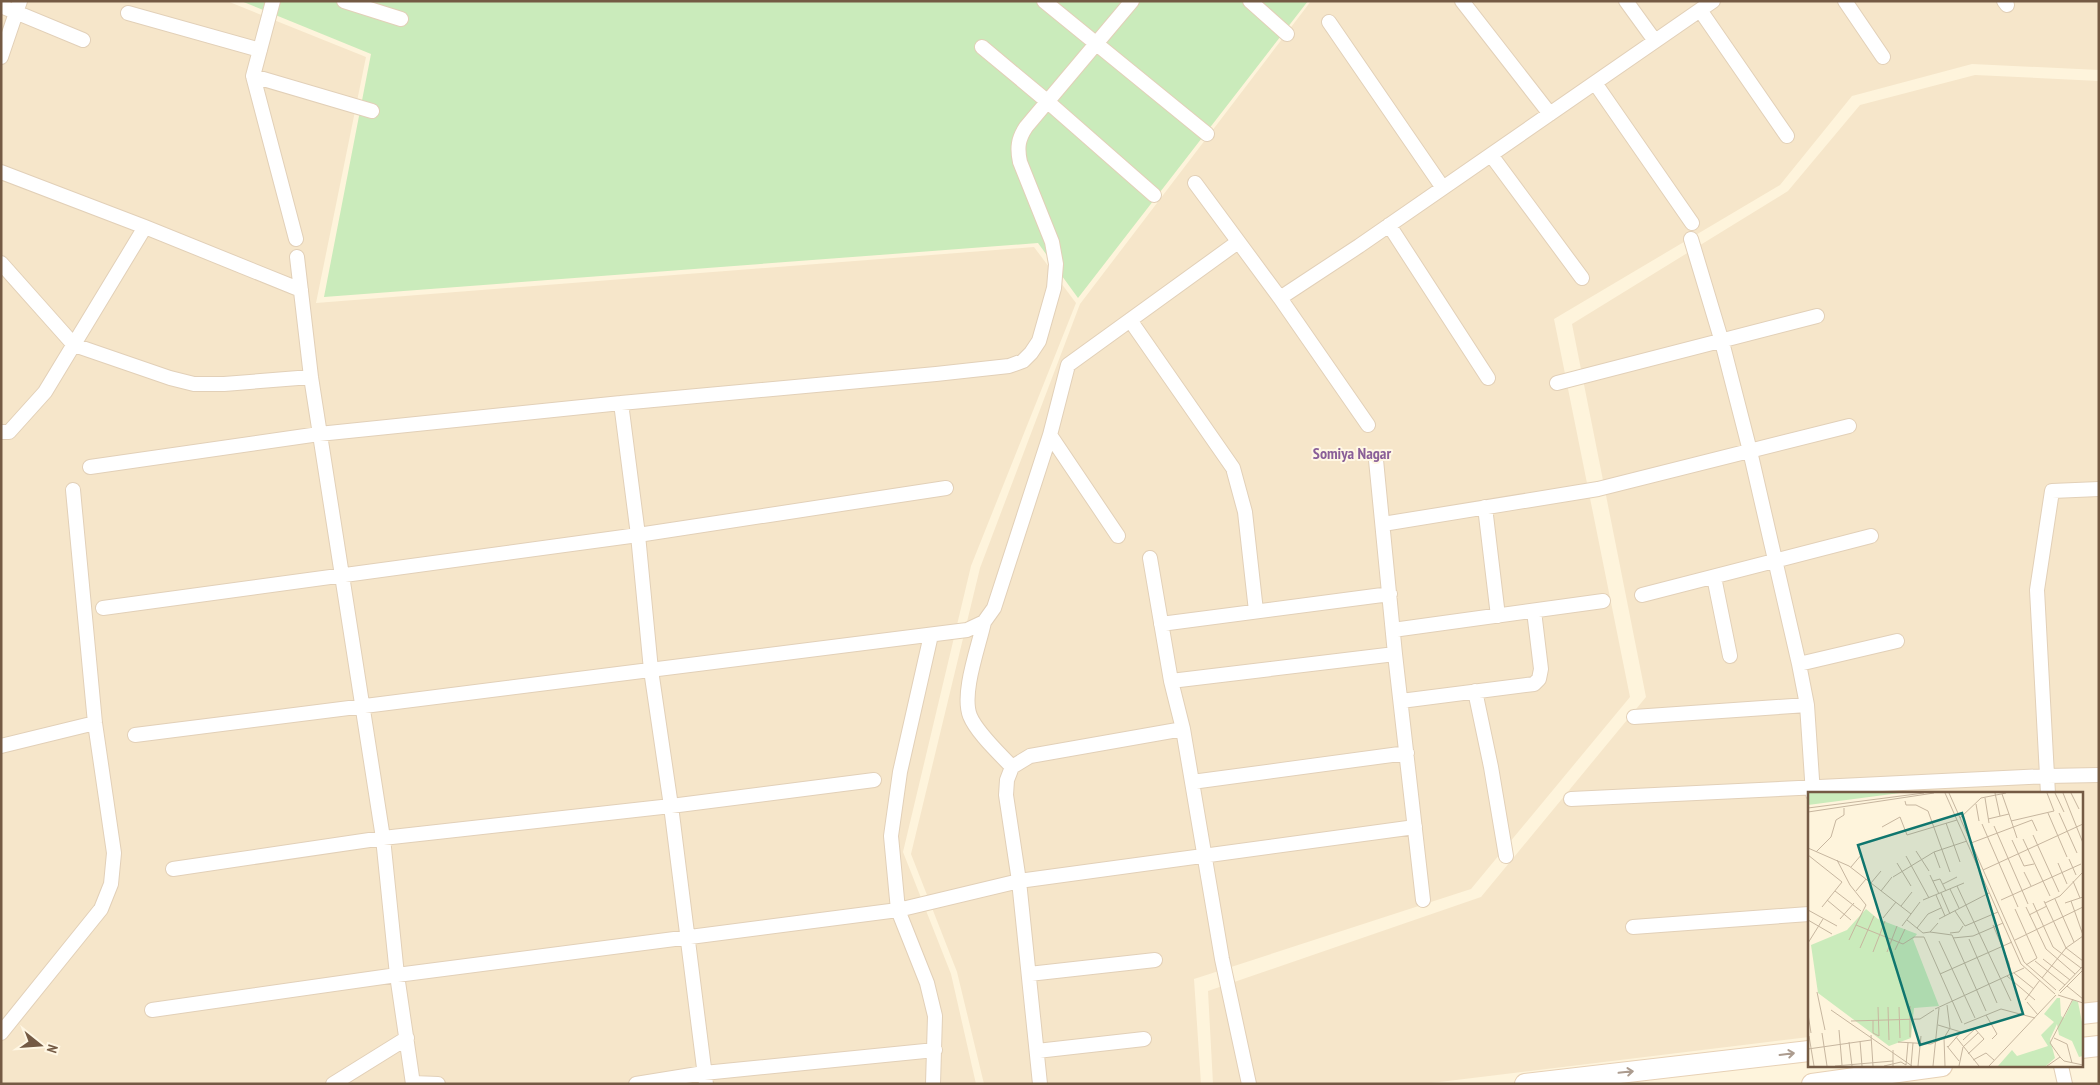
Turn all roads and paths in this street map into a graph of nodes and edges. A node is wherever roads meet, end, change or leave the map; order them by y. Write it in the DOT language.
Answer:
graph roads {
  1 [pos="273,1"];
  2 [pos="344,1"];
  3 [pos="1044,1"];
  4 [pos="1132,1"];
  5 [pos="1250,1"];
  6 [pos="1462,1"];
  7 [pos="1626,1"];
  8 [pos="1713,1"];
  9 [pos="1845,1"];
  10 [pos="1,6"];
  11 [pos="18,7"];
  12 [pos="1700,10"];
  13 [pos="128,12"];
  14 [pos="401,19"];
  15 [pos="1329,22"];
  16 [pos="1287,34"];
  17 [pos="83,40"];
  18 [pos="1655,41"];
  19 [pos="1096,44"];
  20 [pos="982,47"];
  21 [pos="260,50"];
  22 [pos="1,57"];
  23 [pos="1883,57"];
  24 [pos="253,76"];
  25 [pos="1595,83"];
  26 [pos="1048,102"];
  27 [pos="372,111"];
  28 [pos="1550,114"];
  29 [pos="1207,134"];
  30 [pos="1786,136"];
  31 [pos="1491,155"];
  32 [pos="1,172"];
  33 [pos="1195,183"];
  34 [pos="1443,188"];
  35 [pos="1154,195"];
  36 [pos="1692,223"];
  37 [pos="1389,225"];
  38 [pos="146,227"];
  39 [pos="296,238"];
  40 [pos="1692,239"];
  41 [pos="1238,242"];
  42 [pos="297,257"];
  43 [pos="1,263"];
  44 [pos="1582,278"];
  45 [pos="301,290"];
  46 [pos="1280,298"];
  47 [pos="1816,316"];
  48 [pos="1130,320"];
  49 [pos="1722,342"];
  50 [pos="74,345"];
  51 [pos="311,377"];
  52 [pos="1488,378"];
  53 [pos="1557,383"];
  54 [pos="621,403"];
  55 [pos="1368,425"];
  56 [pos="1849,426"];
  57 [pos="1,432"];
  58 [pos="320,434"];
  59 [pos="1050,435"];
  60 [pos="1750,451"];
  61 [pos="1376,460"];
  62 [pos="90,467"];
  63 [pos="946,488"];
  64 [pos="2099,489"];
  65 [pos="73,490"];
  66 [pos="1485,507"];
  67 [pos="1383,524"];
  68 [pos="638,535"];
  69 [pos="1118,536"];
  70 [pos="1871,536"];
  71 [pos="1150,558"];
  72 [pos="1776,562"];
  73 [pos="342,576"];
  74 [pos="1714,577"];
  75 [pos="1390,594"];
  76 [pos="1642,595"];
  77 [pos="1603,601"];
  78 [pos="103,608"];
  79 [pos="1256,611"];
  80 [pos="1534,611"];
  81 [pos="1498,616"];
  82 [pos="984,622"];
  83 [pos="1161,624"];
  84 [pos="1393,630"];
  85 [pos="931,635"];
  86 [pos="1897,641"];
  87 [pos="1395,654"];
  88 [pos="1730,656"];
  89 [pos="1799,664"];
  90 [pos="651,670"];
  91 [pos="1171,681"];
  92 [pos="1475,691"];
  93 [pos="1401,701"];
  94 [pos="1807,705"];
  95 [pos="362,706"];
  96 [pos="1634,717"];
  97 [pos="95,723"];
  98 [pos="1182,729"];
  99 [pos="135,735"];
  100 [pos="1,746"];
  101 [pos="1407,753"];
  102 [pos="1012,768"];
  103 [pos="2099,775"];
  104 [pos="2047,776"];
  105 [pos="874,780"];
  106 [pos="1192,782"];
  107 [pos="1813,791"];
  108 [pos="2048,792"];
  109 [pos="1570,799"];
  110 [pos="671,806"];
  111 [pos="1415,827"];
  112 [pos="383,838"];
  113 [pos="1203,855"];
  114 [pos="1506,856"];
  115 [pos="173,869"];
  116 [pos="1020,881"];
  117 [pos="1423,900"];
  118 [pos="898,910"];
  119 [pos="1808,914"];
  120 [pos="1633,927"];
  121 [pos="688,937"];
  122 [pos="1155,960"];
  123 [pos="1029,974"];
  124 [pos="397,975"];
  125 [pos="152,1010"];
  126 [pos="2099,1012"];
  127 [pos="2082,1014"];
  128 [pos="1,1033"];
  129 [pos="407,1038"];
  130 [pos="1144,1039"];
  131 [pos="2099,1046"];
  132 [pos="2082,1048"];
  133 [pos="935,1050"];
  134 [pos="1037,1051"];
  135 [pos="1808,1052"];
  136 [pos="1928,1068"];
  137 [pos="2061,1068"];
  138 [pos="705,1078"];
  139 [pos="413,1083"];
  140 [pos="333,1084"];
  141 [pos="438,1084"];
  142 [pos="636,1084"];
  143 [pos="933,1084"];
  144 [pos="1040,1084"];
  145 [pos="1249,1084"];
  146 [pos="1525,1084"];
  147 [pos="1812,1084"];
  148 [pos="2065,1084"];
  1 -- 21 [label="street"];
  2 -- 14 [label="street"];
  3 -- 19 [label="street"];
  4 -- 19 [label="street"];
  5 -- 16 [label="street"];
  6 -- 28 [label="street"];
  7 -- 18 [label="street"];
  8 -- 12 [label="street"];
  9 -- 23 [label="street"];
  10 -- 11 [label="street"];
  11 -- 17 [label="street"];
  11 -- 22 [label="street"];
  12 -- 18 [label="street"];
  12 -- 30 [label="street"];
  13 -- 21 [label="street"];
  15 -- 34 [label="street"];
  18 -- 25 [label="street"];
  19 -- 26 [label="street"];
  19 -- 29 [label="street"];
  20 -- 26 [label="street"];
  21 -- 24 [label="street"];
  24 -- 27 [label="street"];
  24 -- 39 [label="street"];
  25 -- 28 [label="street"];
  25 -- 36 [label="street"];
  26 -- 35 [label="street"];
  26 -- 54 [label="street"];
  28 -- 31 [label="street"];
  31 -- 34 [label="street"];
  31 -- 44 [label="street"];
  32 -- 38 [label="street"];
  33 -- 41 [label="street"];
  34 -- 37 [label="street"];
  37 -- 46 [label="street"];
  37 -- 52 [label="street"];
  38 -- 45 [label="street"];
  38 -- 50 [label="street"];
  40 -- 49 [label="street"];
  41 -- 46 [label="street"];
  41 -- 48 [label="street"];
  42 -- 45 [label="street"];
  43 -- 50 [label="street"];
  45 -- 51 [label="street"];
  46 -- 55 [label="street"];
  47 -- 49 [label="street"];
  48 -- 59 [label="street"];
  48 -- 79 [label="street"];
  49 -- 53 [label="street"];
  49 -- 60 [label="street"];
  50 -- 51 [label="street"];
  50 -- 57 [label="street"];
  51 -- 58 [label="street"];
  54 -- 58 [label="street"];
  54 -- 68 [label="street"];
  56 -- 60 [label="street"];
  58 -- 62 [label="street"];
  58 -- 73 [label="street"];
  59 -- 69 [label="street"];
  59 -- 82 [label="street"];
  60 -- 66 [label="street"];
  60 -- 72 [label="street"];
  61 -- 67 [label="street"];
  63 -- 68 [label="street"];
  64 -- 104 [label="street"];
  65 -- 97 [label="street"];
  66 -- 67 [label="street"];
  66 -- 81 [label="street"];
  67 -- 75 [label="street"];
  68 -- 73 [label="street"];
  68 -- 90 [label="street"];
  70 -- 72 [label="street"];
  71 -- 83 [label="street"];
  72 -- 74 [label="street"];
  72 -- 89 [label="street"];
  73 -- 78 [label="street"];
  73 -- 95 [label="street"];
  74 -- 76 [label="street"];
  74 -- 88 [label="street"];
  75 -- 79 [label="street"];
  75 -- 84 [label="street"];
  77 -- 80 [label="street"];
  79 -- 83 [label="street"];
  80 -- 81 [label="street"];
  80 -- 92 [label="street"];
  81 -- 84 [label="street"];
  82 -- 85 [label="street"];
  82 -- 102 [label="street"];
  83 -- 91 [label="street"];
  84 -- 87 [label="street"];
  85 -- 90 [label="street"];
  85 -- 118 [label="street"];
  86 -- 89 [label="street"];
  87 -- 91 [label="street"];
  87 -- 93 [label="street"];
  89 -- 94 [label="street"];
  90 -- 95 [label="street"];
  90 -- 110 [label="street"];
  91 -- 98 [label="street"];
  92 -- 93 [label="street"];
  92 -- 114 [label="street"];
  93 -- 101 [label="street"];
  94 -- 96 [label="street"];
  94 -- 107 [label="street"];
  95 -- 99 [label="street"];
  95 -- 112 [label="street"];
  97 -- 100 [label="street"];
  97 -- 128 [label="street"];
  98 -- 102 [label="street"];
  98 -- 106 [label="street"];
  101 -- 106 [label="street"];
  101 -- 111 [label="street"];
  102 -- 116 [label="street"];
  103 -- 104 [label="street"];
  104 -- 107 [label="street"];
  104 -- 108 [label="street"];
  105 -- 110 [label="street"];
  106 -- 113 [label="street"];
  107 -- 109 [label="street"];
  110 -- 112 [label="street"];
  110 -- 121 [label="street"];
  111 -- 113 [label="street"];
  111 -- 117 [label="street"];
  112 -- 115 [label="street"];
  112 -- 124 [label="street"];
  113 -- 116 [label="street"];
  113 -- 145 [label="street"];
  116 -- 118 [label="street"];
  116 -- 123 [label="street"];
  118 -- 121 [label="street"];
  118 -- 133 [label="street"];
  119 -- 120 [label="street"];
  121 -- 124 [label="street"];
  121 -- 138 [label="street"];
  122 -- 123 [label="street"];
  123 -- 134 [label="street"];
  124 -- 125 [label="street"];
  124 -- 129 [label="street"];
  126 -- 127 [label="main road"];
  129 -- 139 [label="street"];
  129 -- 140 [label="street"];
  130 -- 134 [label="street"];
  131 -- 132 [label="main road"];
  133 -- 138 [label="street"];
  133 -- 143 [label="street"];
  134 -- 144 [label="street"];
  146 -- 135 [label="main road, one-way"];
  136 -- 147 [label="main road"];
  137 -- 148 [label="street"];
  138 -- 142 [label="street"];
  139 -- 141 [label="street"];
}
